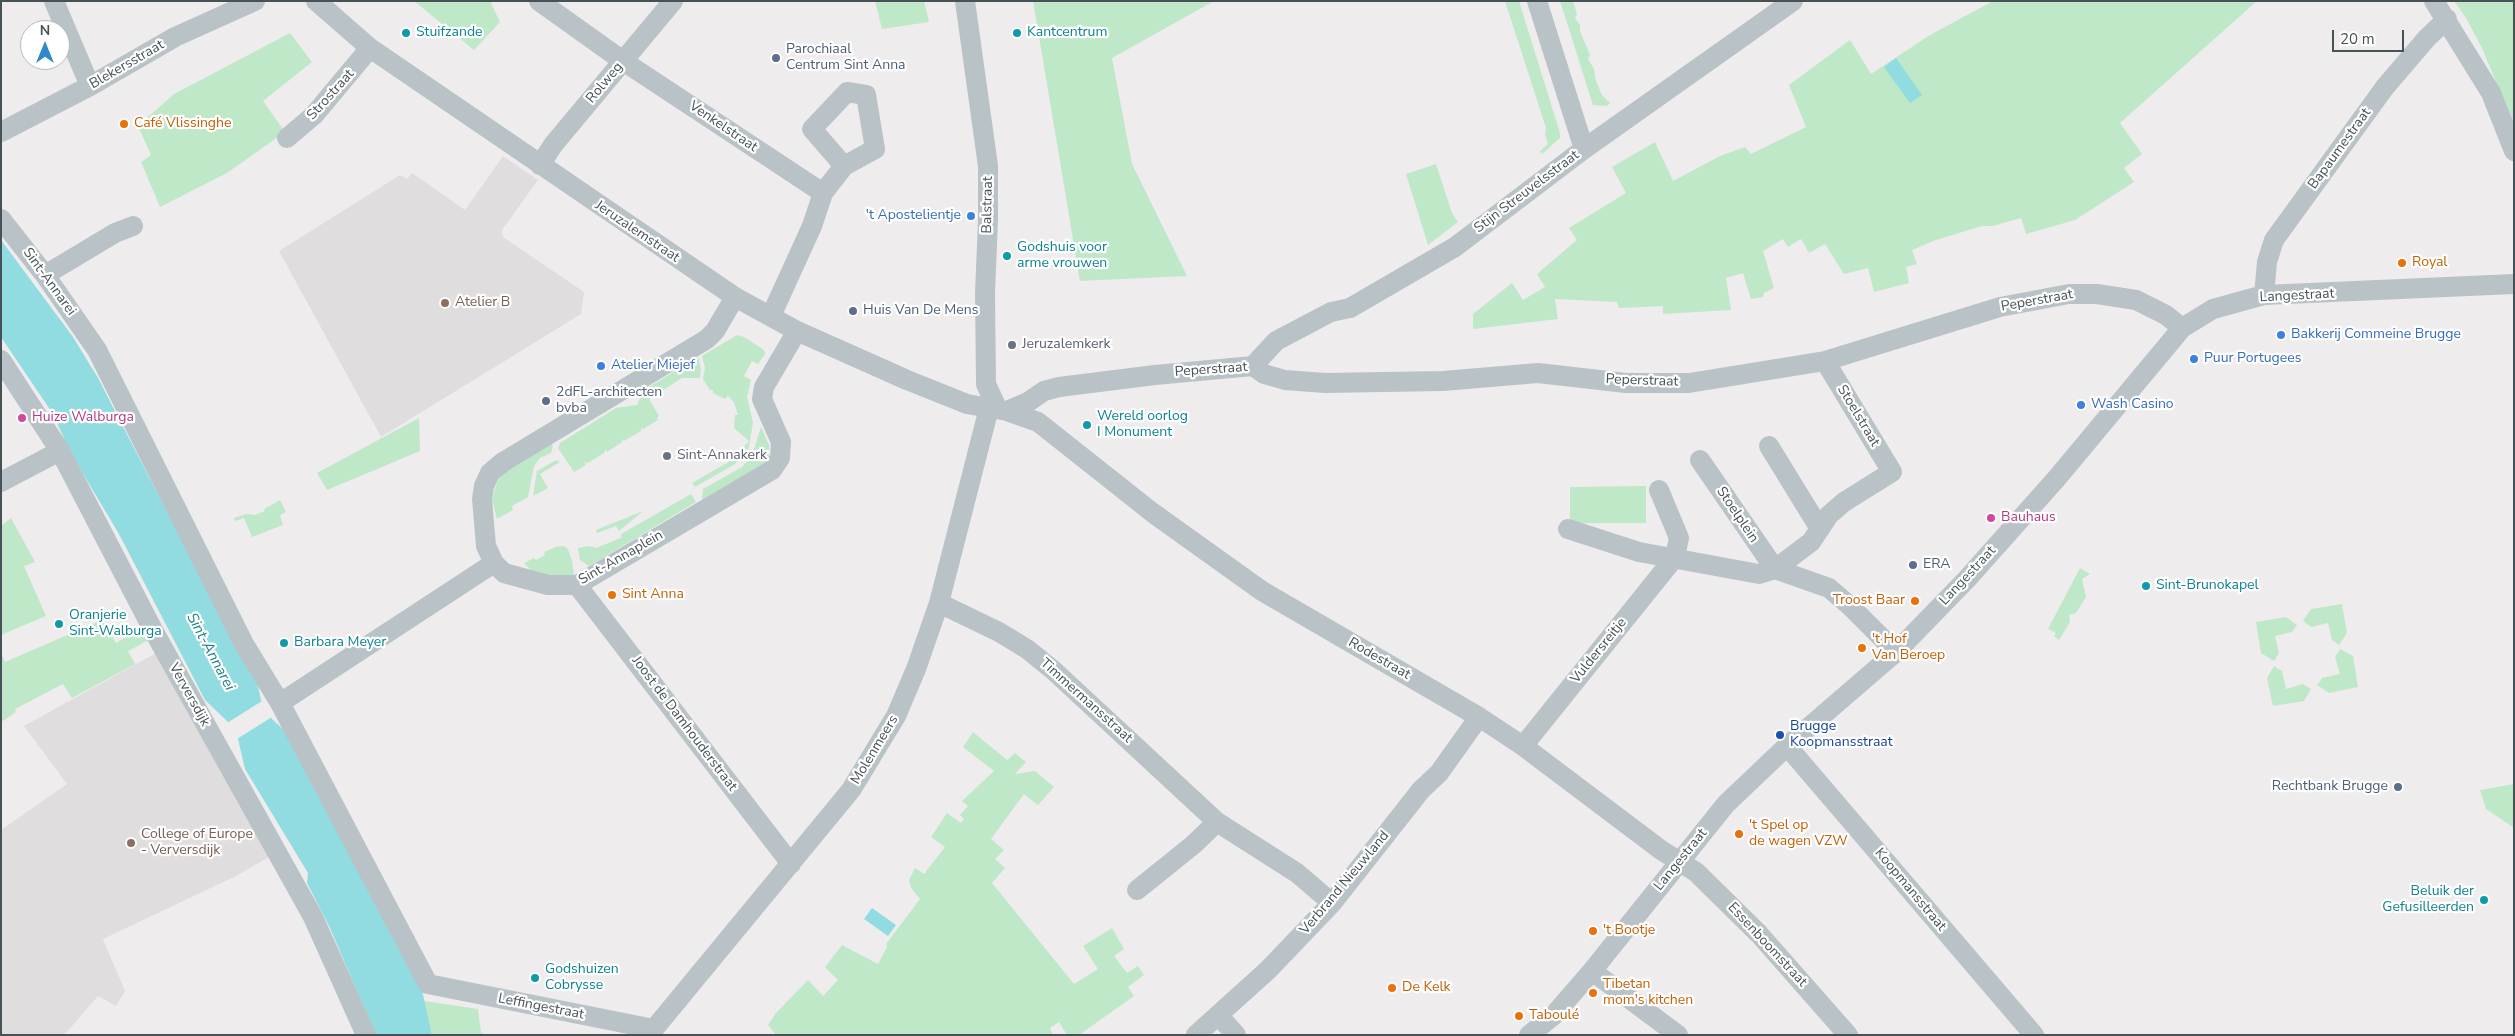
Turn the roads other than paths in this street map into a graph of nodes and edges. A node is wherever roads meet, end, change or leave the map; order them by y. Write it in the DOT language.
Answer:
graph roads {
  1 [pos="54,1"];
  2 [pos="255,1"];
  3 [pos="316,1"];
  4 [pos="540,1"];
  5 [pos="673,1"];
  6 [pos="964,1"];
  7 [pos="1538,1"];
  8 [pos="1793,1"];
  9 [pos="2434,1"];
  10 [pos="2447,20"];
  11 [pos="370,48"];
  12 [pos="623,62"];
  13 [pos="90,86"];
  14 [pos="1,132"];
  15 [pos="287,138"];
  16 [pos="1584,149"];
  17 [pos="2514,150"];
  18 [pos="540,165"];
  19 [pos="844,166"];
  20 [pos="823,193"];
  21 [pos="1,218"];
  22 [pos="133,226"];
  23 [pos="45,275"];
  24 [pos="2514,284"];
  25 [pos="2264,295"];
  26 [pos="735,297"];
  27 [pos="770,316"];
  28 [pos="2182,328"];
  29 [pos="797,331"];
  30 [pos="1,360"];
  31 [pos="1824,361"];
  32 [pos="1253,366"];
  33 [pos="998,409"];
  34 [pos="1768,446"];
  35 [pos="60,451"];
  36 [pos="1700,460"];
  37 [pos="1,482"];
  38 [pos="1659,490"];
  39 [pos="1568,529"];
  40 [pos="1820,529"];
  41 [pos="1674,557"];
  42 [pos="494,563"];
  43 [pos="1775,569"];
  44 [pos="578,585"];
  45 [pos="939,603"];
  46 [pos="1896,652"];
  47 [pos="280,703"];
  48 [pos="1479,716"];
  49 [pos="1523,746"];
  50 [pos="1787,746"];
  51 [pos="1218,822"];
  52 [pos="1680,862"];
  53 [pos="790,864"];
  54 [pos="1137,890"];
  55 [pos="1332,903"];
  56 [pos="1592,971"];
  57 [pos="428,984"];
  58 [pos="1219,1016"];
  59 [pos="652,1032"];
  60 [pos="366,1035"];
  61 [pos="1196,1035"];
  62 [pos="1236,1035"];
  63 [pos="1529,1035"];
  64 [pos="1678,1035"];
  65 [pos="1848,1035"];
  66 [pos="2034,1035"];
  1 -- 13 [label="street"];
  2 -- 13 [label="street, Blekersstraat"];
  3 -- 11 [label="street, Jeruzalemstraat"];
  4 -- 12 [label="street, Venkelstraat"];
  5 -- 12 [label="street, Rolweg"];
  6 -- 33 [label="street, Balstraat"];
  7 -- 16 [label="street"];
  8 -- 16 [label="street, Stijn Streuvelsstraat"];
  9 -- 10 [label="street"];
  10 -- 17 [label="street"];
  10 -- 25 [label="street, Bapaumestraat"];
  11 -- 15 [label="street, Strostraat"];
  11 -- 18 [label="street, Jeruzalemstraat"];
  12 -- 18 [label="street, Rolweg"];
  12 -- 20 [label="street, Venkelstraat"];
  13 -- 14 [label="street, Blekersstraat"];
  16 -- 32 [label="street, Stijn Streuvelsstraat"];
  18 -- 26 [label="street, Jeruzalemstraat"];
  19 -- 20 [label="street"];
  20 -- 27 [label="street"];
  21 -- 23 [label="street, Sint-Annarei"];
  22 -- 23 [label="street"];
  23 -- 47 [label="street, Sint-Annarei"];
  24 -- 25 [label="street, Langestraat"];
  25 -- 28 [label="street, Langestraat"];
  26 -- 27 [label="street, Jeruzalemstraat"];
  26 -- 42 [label="street"];
  27 -- 29 [label="street, Jeruzalemstraat"];
  28 -- 31 [label="street, Peperstraat"];
  28 -- 46 [label="street, Langestraat"];
  29 -- 33 [label="street, Jeruzalemstraat"];
  29 -- 44 [label="street, Sint-Annaplein"];
  30 -- 35 [label="street, Verversdijk"];
  31 -- 32 [label="street, Peperstraat"];
  31 -- 40 [label="street, Stoelstraat"];
  32 -- 33 [label="street, Peperstraat"];
  33 -- 45 [label="street, Molenmeers"];
  33 -- 48 [label="street, Rodestraat"];
  34 -- 40 [label="street"];
  35 -- 37 [label="street"];
  35 -- 60 [label="street, Verversdijk"];
  36 -- 43 [label="street, Stoelplein"];
  38 -- 41 [label="street"];
  39 -- 41 [label="street"];
  40 -- 43 [label="street"];
  41 -- 43 [label="street"];
  41 -- 49 [label="street, Vuldersreitje"];
  42 -- 44 [label="street, Sint-Annaplein"];
  42 -- 47 [label="street"];
  43 -- 46 [label="street"];
  44 -- 53 [label="street, Joost de Damhouderstraat"];
  45 -- 51 [label="street, Timmermansstraat"];
  45 -- 53 [label="street, Molenmeers"];
  46 -- 50 [label="street, Langestraat"];
  47 -- 57 [label="street, Sint-Annarei"];
  48 -- 49 [label="street, Rodestraat"];
  48 -- 55 [label="street, Verbrand Nieuwland"];
  49 -- 52 [label="street, Rodestraat"];
  50 -- 52 [label="street, Langestraat"];
  50 -- 66 [label="street, Koopmansstraat"];
  51 -- 54 [label="street"];
  51 -- 55 [label="street, Timmermansstraat"];
  52 -- 56 [label="street, Langestraat"];
  52 -- 65 [label="street, Essenboomstraat"];
  53 -- 59 [label="street, Molenmeers"];
  55 -- 58 [label="street, Verbrand Nieuwland"];
  56 -- 63 [label="street, Langestraat"];
  56 -- 64 [label="street"];
  57 -- 59 [label="street, Leffingestraat"];
  58 -- 61 [label="street, Verbrand Nieuwland"];
  58 -- 62 [label="street"];
}
